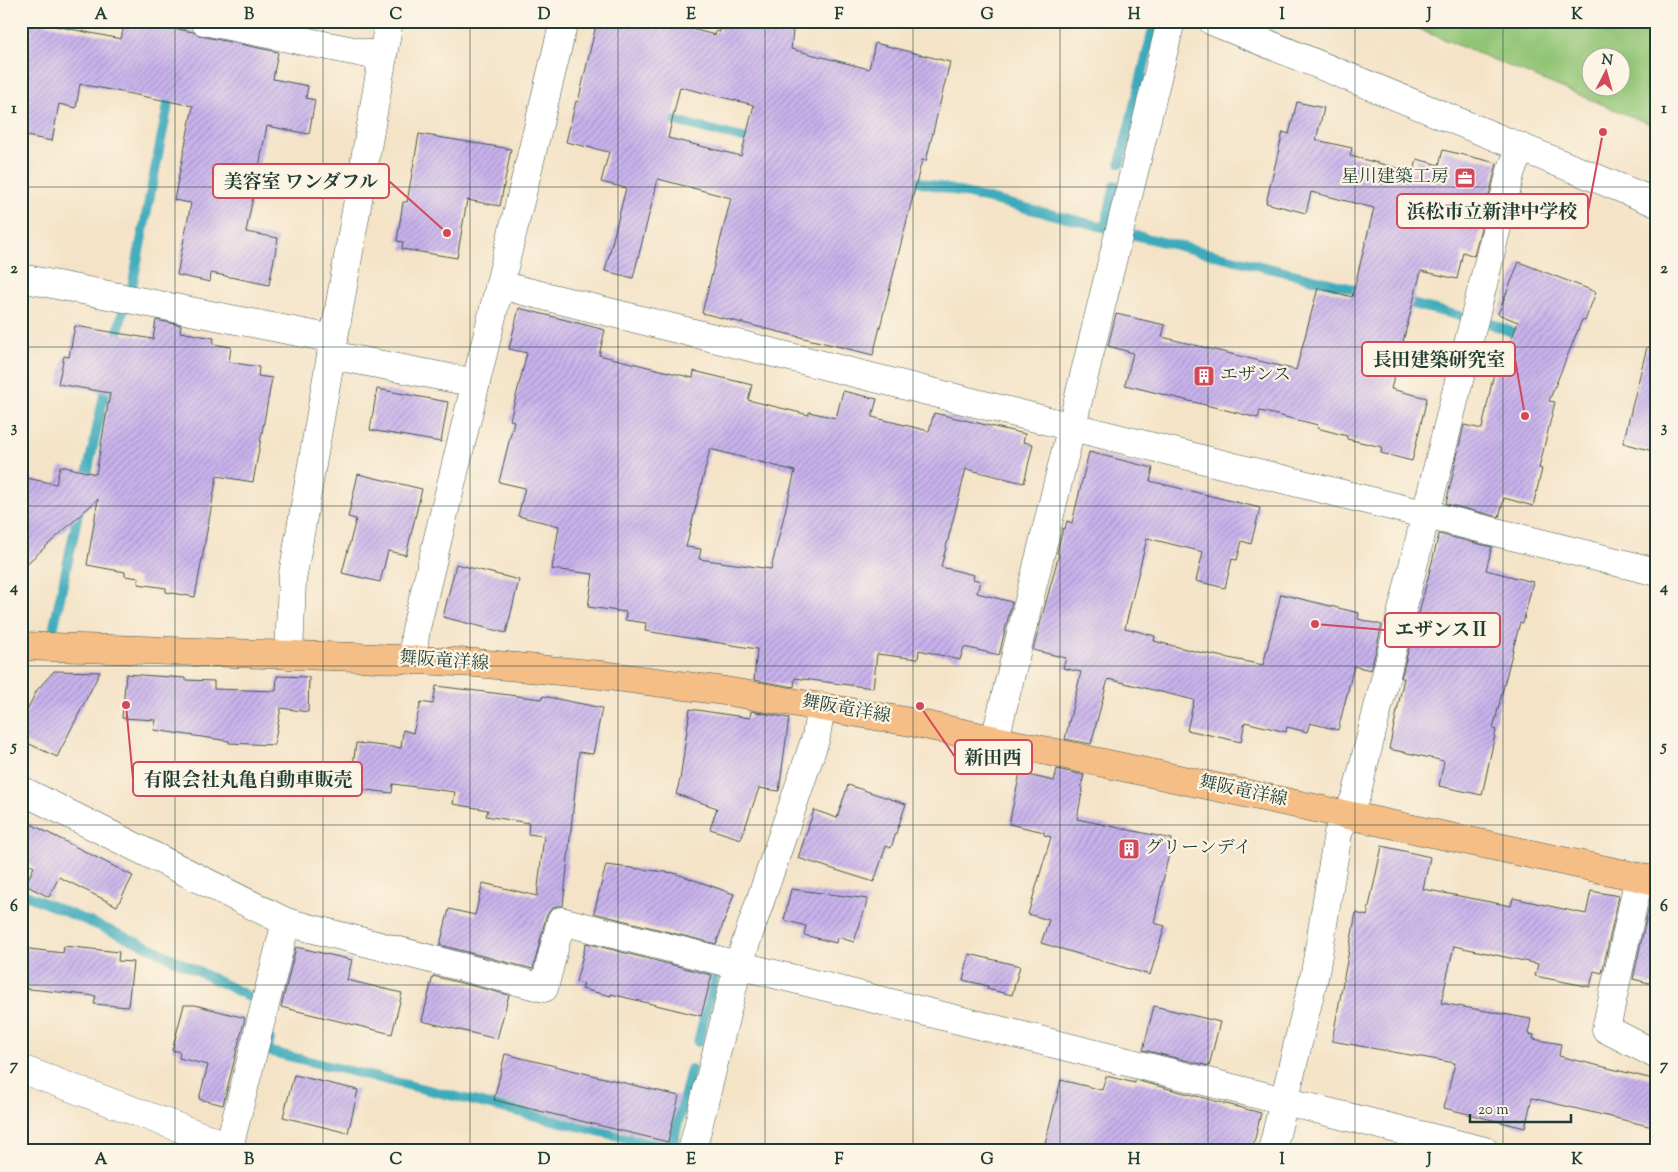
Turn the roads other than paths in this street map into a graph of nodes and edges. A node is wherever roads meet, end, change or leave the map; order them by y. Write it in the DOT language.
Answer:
graph roads {
  1 [pos="204,21"];
  2 [pos="389,21"];
  3 [pos="564,21"];
  4 [pos="1171,21"];
  5 [pos="1212,21"];
  6 [pos="383,57"];
  7 [pos="1521,148"];
  8 [pos="1657,204"];
  9 [pos="21,278"];
  10 [pos="500,285"];
  11 [pos="332,347"];
  12 [pos="476,383"];
  13 [pos="1072,427"];
  14 [pos="1426,514"];
  15 [pos="1657,572"];
  16 [pos="21,646"];
  17 [pos="289,655"];
  18 [pos="413,660"];
  19 [pos="821,706"];
  20 [pos="995,739"];
  21 [pos="21,790"];
  22 [pos="1346,814"];
  23 [pos="1648,879"];
  24 [pos="286,922"];
  25 [pos="738,966"];
  26 [pos="1657,1055"];
  27 [pos="21,1069"];
  28 [pos="1284,1101"];
  29 [pos="229,1148"];
  30 [pos="692,1151"];
  31 [pos="1272,1151"];
  32 [pos="1485,1151"];
  1 -- 6 [label="street"];
  2 -- 6 [label="street"];
  3 -- 10 [label="street"];
  4 -- 13 [label="street"];
  5 -- 7 [label="street"];
  6 -- 11 [label="street"];
  7 -- 8 [label="street"];
  7 -- 14 [label="street"];
  9 -- 11 [label="street"];
  10 -- 12 [label="street"];
  10 -- 13 [label="street"];
  11 -- 12 [label="street"];
  11 -- 17 [label="street"];
  12 -- 18 [label="street"];
  13 -- 14 [label="street"];
  13 -- 20 [label="street"];
  14 -- 15 [label="street"];
  14 -- 22 [label="street"];
  16 -- 17 [label="main road, 舞阪竜洋線"];
  17 -- 18 [label="main road, 舞阪竜洋線"];
  18 -- 19 [label="main road, 舞阪竜洋線"];
  19 -- 20 [label="main road, 舞阪竜洋線"];
  19 -- 25 [label="street"];
  20 -- 22 [label="main road, 舞阪竜洋線"];
  21 -- 24 [label="street"];
  22 -- 23 [label="main road, 舞阪竜洋線"];
  22 -- 28 [label="street"];
  23 -- 26 [label="street"];
  24 -- 25 [label="street"];
  24 -- 29 [label="street"];
  25 -- 28 [label="street"];
  25 -- 30 [label="street"];
  27 -- 29 [label="street"];
  28 -- 31 [label="street"];
  28 -- 32 [label="street"];
}
